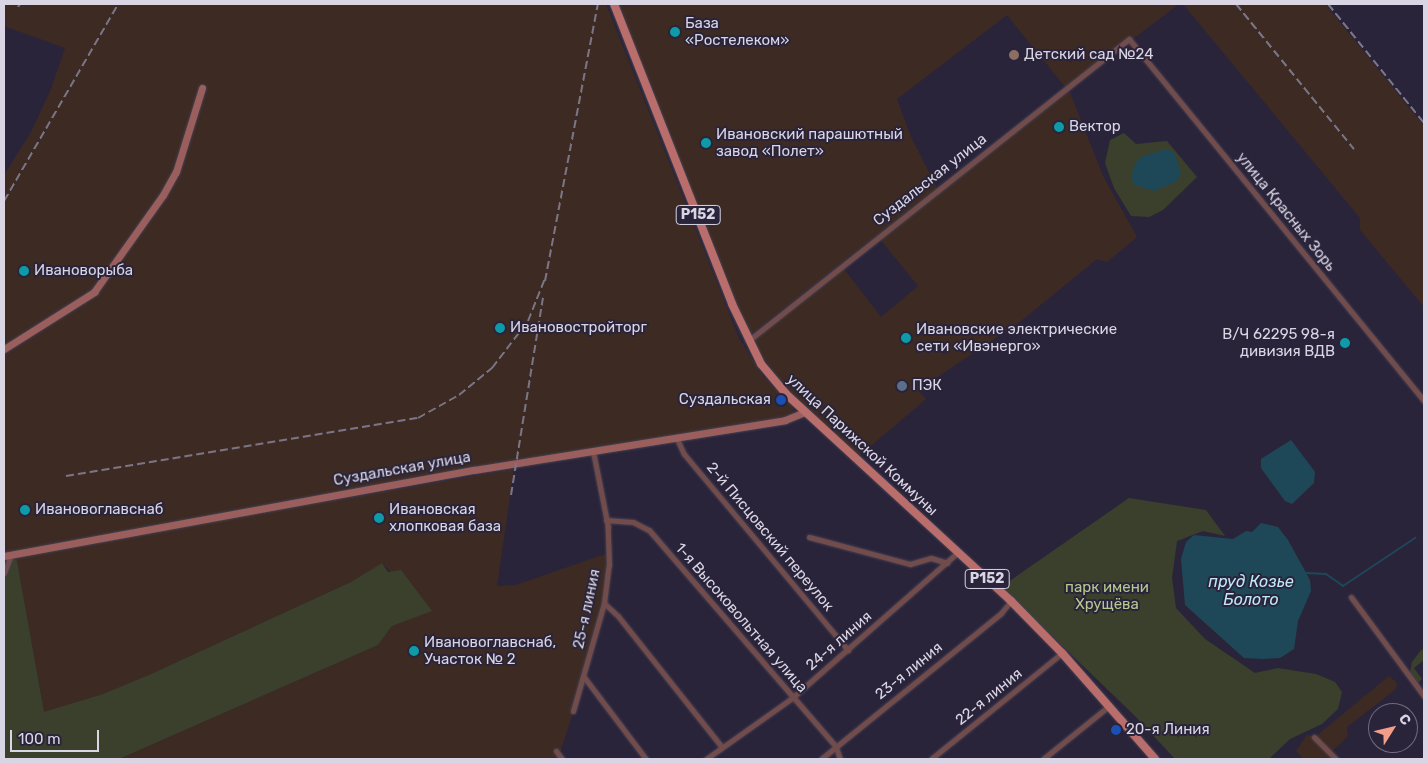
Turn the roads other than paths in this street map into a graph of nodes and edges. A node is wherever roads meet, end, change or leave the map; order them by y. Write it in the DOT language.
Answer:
graph roads {
  1 [pos="614,4"];
  2 [pos="1129,39"];
  3 [pos="202,88"];
  4 [pos="748,342"];
  5 [pos="4,349"];
  6 [pos="1424,400"];
  7 [pos="805,412"];
  8 [pos="676,437"];
  9 [pos="593,451"];
  10 [pos="606,520"];
  11 [pos="809,537"];
  12 [pos="958,552"];
  13 [pos="8,555"];
  14 [pos="947,563"];
  15 [pos="4,573"];
  16 [pos="1350,597"];
  17 [pos="1011,600"];
  18 [pos="604,603"];
  19 [pos="848,650"];
  20 [pos="1062,653"];
  21 [pos="584,677"];
  22 [pos="1424,696"];
  23 [pos="792,698"];
  24 [pos="1109,706"];
  25 [pos="572,711"];
  26 [pos="1314,736"];
  27 [pos="722,746"];
  28 [pos="836,747"];
  29 [pos="556,751"];
  30 [pos="1153,758"];
  31 [pos="562,759"];
  32 [pos="646,759"];
  33 [pos="706,759"];
  34 [pos="821,759"];
  35 [pos="840,759"];
  36 [pos="930,759"];
  37 [pos="1043,759"];
  38 [pos="1336,759"];
  1 -- 4 [label="main road, улица Парижской Коммуны / Р152"];
  2 -- 4 [label="street, Суздальская улица"];
  2 -- 6 [label="street, улица Красных Зорь"];
  3 -- 5 [label="main road"];
  4 -- 7 [label="main road, улица Парижской Коммуны / Р152"];
  7 -- 8 [label="main road, Суздальская улица"];
  7 -- 12 [label="main road, улица Парижской Коммуны / Р152"];
  8 -- 9 [label="main road, Суздальская улица"];
  8 -- 19 [label="street, 2-й Писцовский переулок"];
  9 -- 10 [label="street, 25-я линия"];
  9 -- 13 [label="main road, Суздальская улица"];
  10 -- 18 [label="street, 25-я линия"];
  10 -- 23 [label="street, 1-я Высоковольтная улица"];
  11 -- 14 [label="street"];
  12 -- 14 [label="street, 24-я линия"];
  12 -- 17 [label="main road, улица Парижской Коммуны / Р152"];
  13 -- 15 [label="street"];
  14 -- 19 [label="street, 24-я линия"];
  16 -- 22 [label="street"];
  17 -- 20 [label="main road, улица Парижской Коммуны / Р152"];
  17 -- 28 [label="street, 23-я линия"];
  18 -- 21 [label="street, 25-я линия"];
  18 -- 27 [label="street"];
  19 -- 23 [label="street, 24-я линия"];
  20 -- 24 [label="main road, улица Парижской Коммуны / Р152"];
  20 -- 36 [label="street, 22-я линия"];
  21 -- 25 [label="street, 25-я линия"];
  21 -- 32 [label="street"];
  23 -- 27 [label="street, 24-я линия"];
  23 -- 28 [label="street, 1-я Высоковольтная улица"];
  24 -- 30 [label="main road, улица Парижской Коммуны / Р152"];
  24 -- 37 [label="street"];
  26 -- 38 [label="street"];
  27 -- 33 [label="street, 24-я линия"];
  28 -- 34 [label="street, 23-я линия"];
  28 -- 35 [label="street, 1-я Высоковольтная улица"];
  29 -- 31 [label="street"];
}
